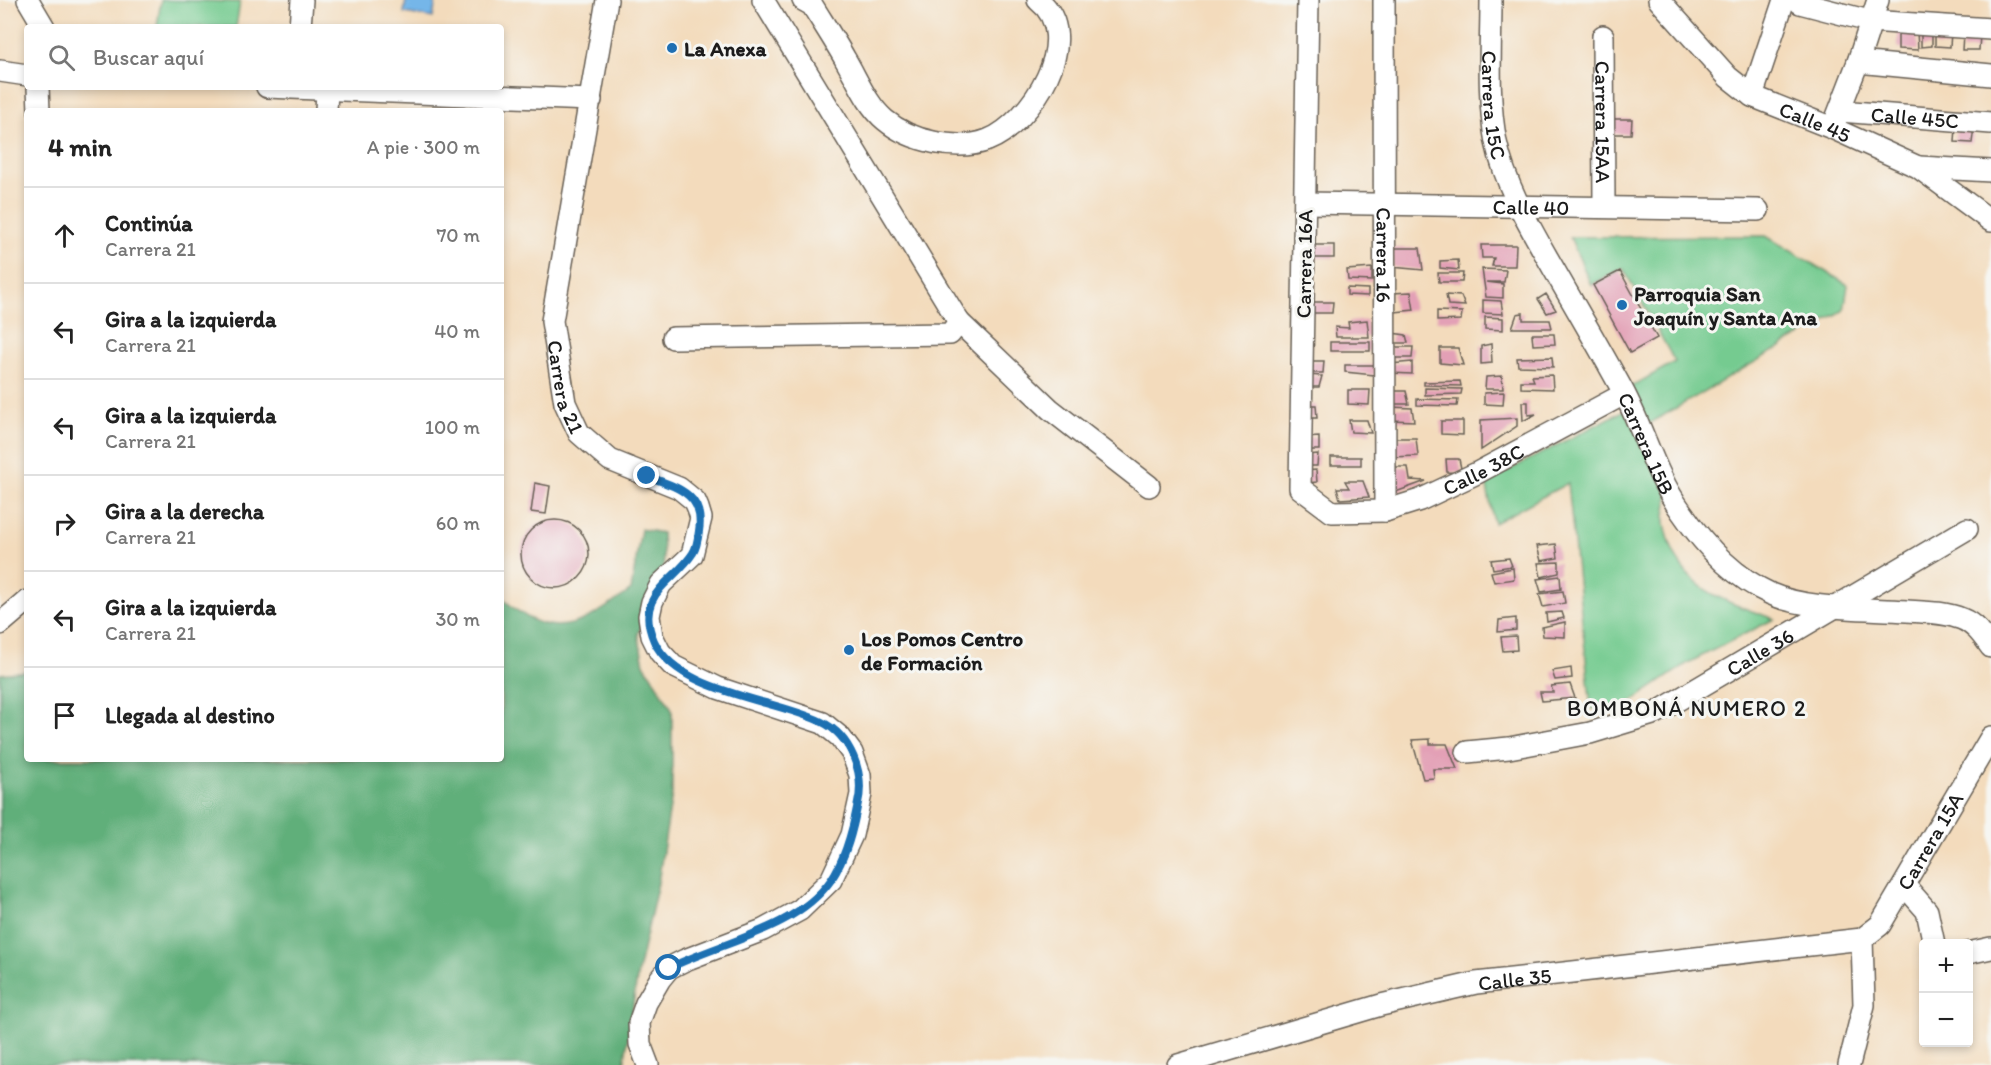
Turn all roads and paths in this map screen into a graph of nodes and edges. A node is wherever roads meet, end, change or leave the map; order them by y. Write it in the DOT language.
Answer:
graph roads {
  1 [pos="27,0"];
  2 [pos="302,0"];
  3 [pos="607,0"];
  4 [pos="763,0"];
  5 [pos="803,0"];
  6 [pos="1038,0"];
  7 [pos="1308,0"];
  8 [pos="1384,0"];
  9 [pos="1491,0"];
  10 [pos="1659,0"];
  11 [pos="1878,0"];
  12 [pos="1792,1"];
  13 [pos="1869,21"];
  14 [pos="42,24"];
  15 [pos="300,24"];
  16 [pos="1991,29"];
  17 [pos="1603,36"];
  18 [pos="1858,63"];
  19 [pos="0,71"];
  20 [pos="24,75"];
  21 [pos="1991,75"];
  22 [pos="38,90"];
  23 [pos="327,90"];
  24 [pos="351,90"];
  25 [pos="1752,96"];
  26 [pos="591,100"];
  27 [pos="39,108"];
  28 [pos="326,108"];
  29 [pos="1836,119"];
  30 [pos="1991,123"];
  31 [pos="1918,167"];
  32 [pos="1991,171"];
  33 [pos="1305,203"];
  34 [pos="1384,203"];
  35 [pos="1519,206"];
  36 [pos="1604,207"];
  37 [pos="1758,210"];
  38 [pos="1990,220"];
  39 [pos="959,322"];
  40 [pos="673,338"];
  41 [pos="1624,394"];
  42 [pos="1149,486"];
  43 [pos="1384,511"];
  44 [pos="1332,512"];
  45 [pos="1967,529"];
  46 [pos="24,604"];
  47 [pos="1840,607"];
  48 [pos="0,624"];
  49 [pos="1991,647"];
  50 [pos="1991,737"];
  51 [pos="1467,752"];
  52 [pos="1905,886"];
  53 [pos="1862,939"];
  54 [pos="1933,939"];
  55 [pos="1991,948"];
  56 [pos="1973,952"];
  57 [pos="648,1065"];
  58 [pos="1178,1065"];
  59 [pos="1849,1065"];
  1 -- 14 [label="street"];
  2 -- 15 [label="street"];
  3 -- 26 [label="street, Carrera 21"];
  4 -- 39 [label="street"];
  5 -- 6 [label="street"];
  7 -- 33 [label="street, Carrera 16A"];
  8 -- 34 [label="street, Carrera 16"];
  9 -- 35 [label="street, Carrera 15C"];
  10 -- 25 [label="street, Calle 45"];
  11 -- 13 [label="street"];
  12 -- 13 [label="street"];
  12 -- 25 [label="street"];
  13 -- 16 [label="street"];
  13 -- 18 [label="street"];
  17 -- 36 [label="street, Carrera 15AA"];
  18 -- 21 [label="street"];
  18 -- 29 [label="street"];
  19 -- 20 [label="street"];
  22 -- 27 [label="street"];
  23 -- 28 [label="street"];
  24 -- 26 [label="street"];
  25 -- 29 [label="street, Calle 45"];
  26 -- 57 [label="street, Carrera 21"];
  29 -- 30 [label="street, Calle 45C"];
  29 -- 31 [label="street, Calle 45"];
  31 -- 32 [label="street"];
  31 -- 38 [label="street, Calle 45"];
  33 -- 34 [label="street, Calle 40"];
  33 -- 44 [label="street, Carrera 16A"];
  34 -- 35 [label="street, Calle 40"];
  34 -- 43 [label="street, Carrera 16"];
  35 -- 36 [label="street, Calle 40"];
  35 -- 41 [label="street, Carrera 15B"];
  36 -- 37 [label="street, Calle 40"];
  39 -- 40 [label="street"];
  39 -- 42 [label="street"];
  41 -- 43 [label="street, Calle 38C"];
  41 -- 47 [label="street, Carrera 15B"];
  43 -- 44 [label="street, Calle 38C"];
  45 -- 47 [label="street, Calle 36"];
  46 -- 48 [label="street"];
  47 -- 49 [label="street"];
  47 -- 51 [label="street, Calle 36"];
  50 -- 52 [label="street, Carrera 15A"];
  52 -- 53 [label="street, Carrera 15A"];
  52 -- 54 [label="street"];
  53 -- 58 [label="street, Calle 35"];
  53 -- 59 [label="street"];
  55 -- 56 [label="street"];
}
